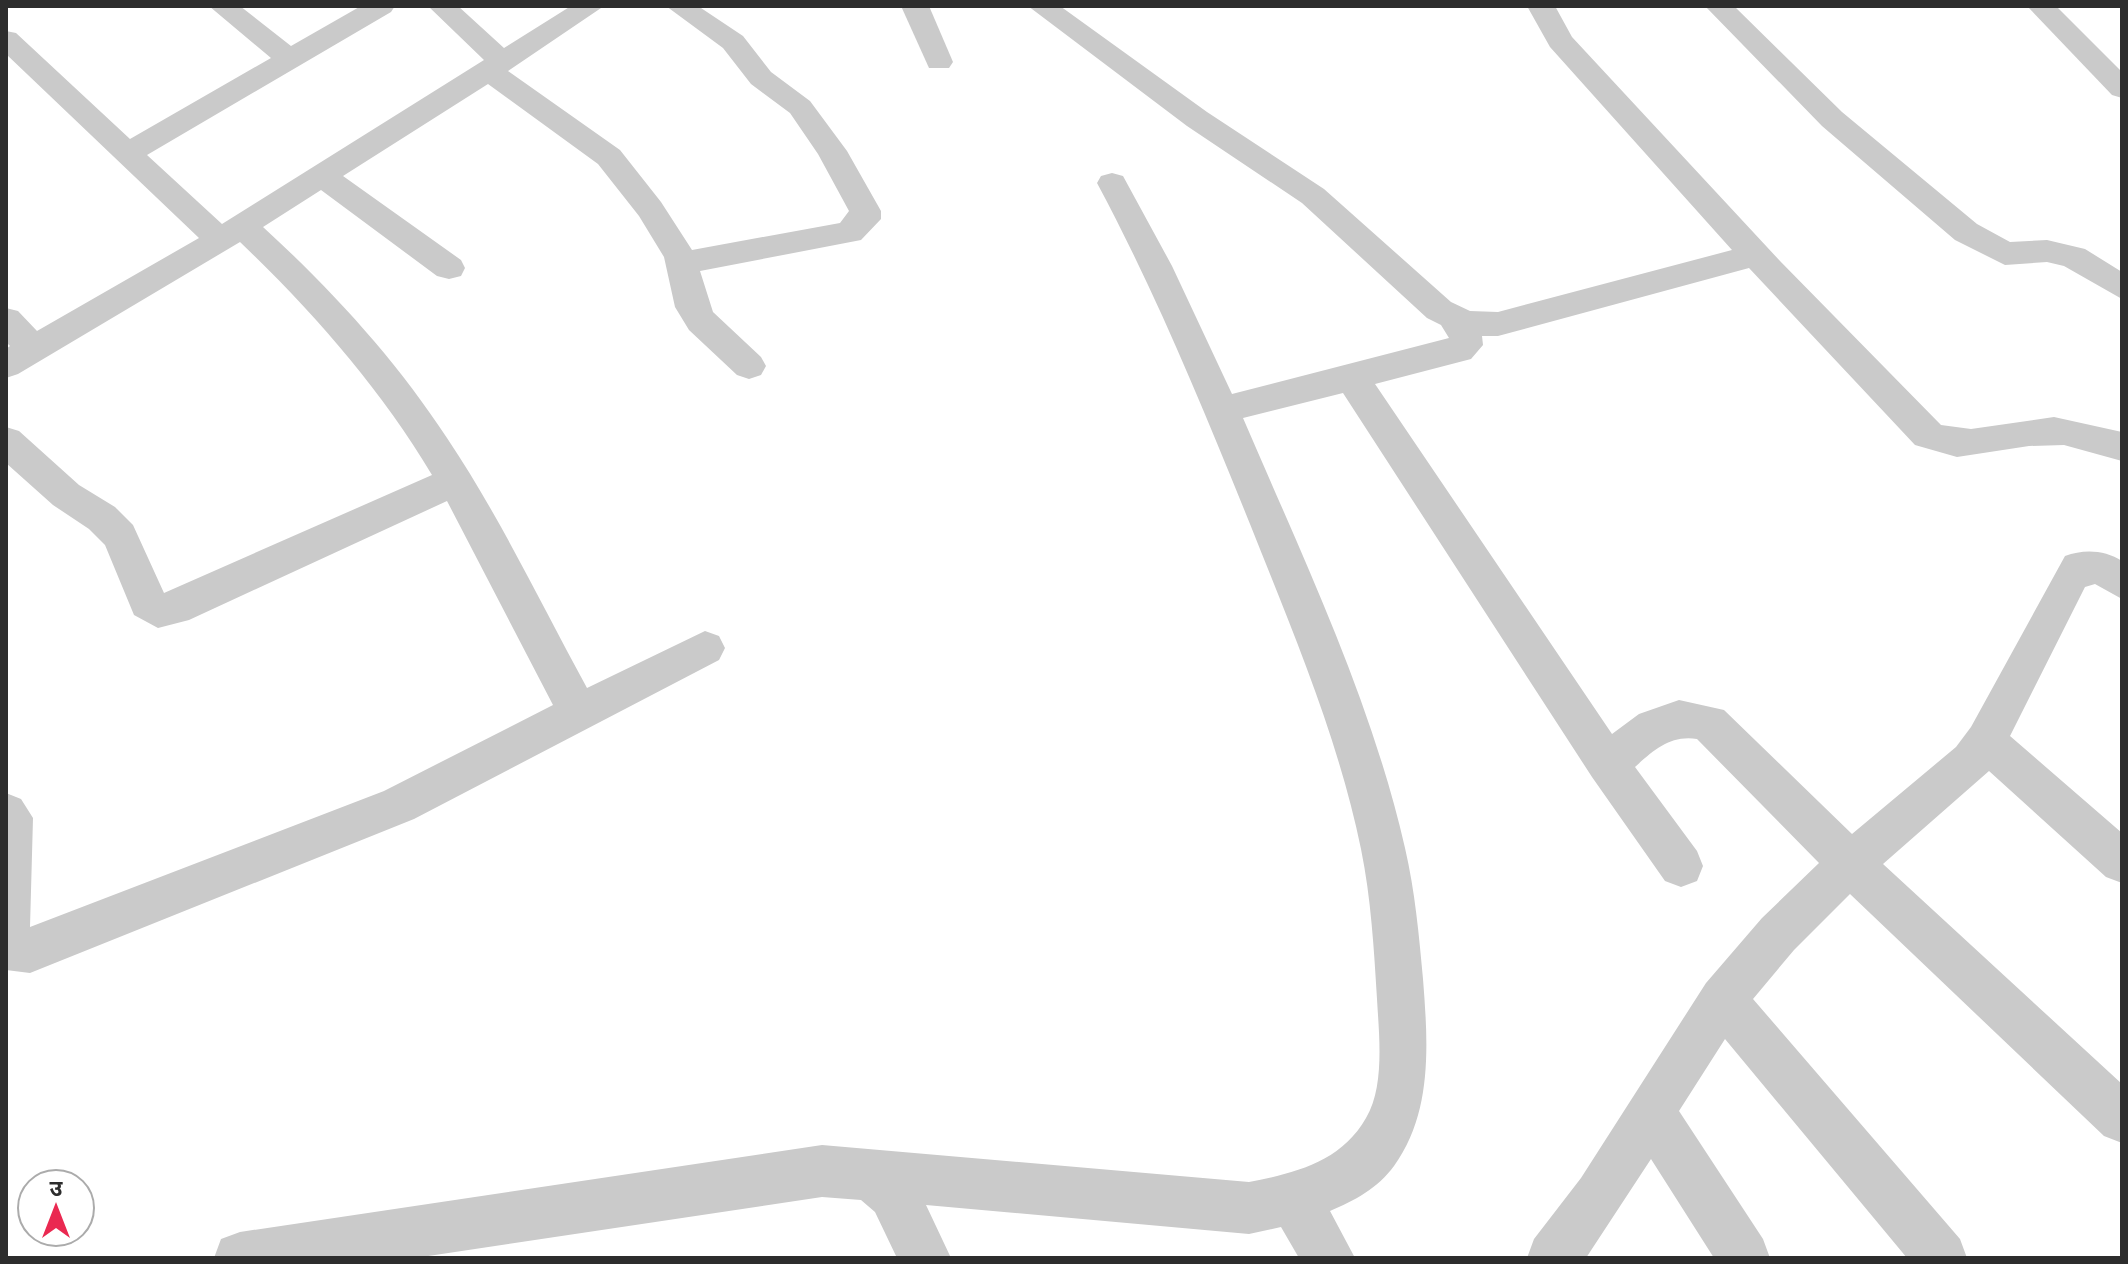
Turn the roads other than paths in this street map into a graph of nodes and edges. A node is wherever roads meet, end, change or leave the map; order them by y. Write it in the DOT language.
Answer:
graph roads {
  1 [pos="223,6"];
  2 [pos="381,6"];
  3 [pos="442,6"];
  4 [pos="590,6"];
  5 [pos="680,6"];
  6 [pos="915,6"];
  7 [pos="1042,6"];
  8 [pos="1541,6"];
  9 [pos="1719,6"];
  10 [pos="2041,6"];
  11 [pos="6,39"];
  12 [pos="287,57"];
  13 [pos="939,62"];
  14 [pos="496,66"];
  15 [pos="2122,89"];
  16 [pos="128,153"];
  17 [pos="323,177"];
  18 [pos="1112,183"];
  19 [pos="231,233"];
  20 [pos="1756,255"];
  21 [pos="682,263"];
  22 [pos="449,268"];
  23 [pos="2122,287"];
  24 [pos="1454,319"];
  25 [pos="6,320"];
  26 [pos="19,356"];
  27 [pos="749,366"];
  28 [pos="1351,377"];
  29 [pos="1223,410"];
  30 [pos="6,441"];
  31 [pos="2122,447"];
  32 [pos="454,481"];
  33 [pos="2122,583"];
  34 [pos="705,648"];
  35 [pos="579,714"];
  36 [pos="1986,741"];
  37 [pos="1607,763"];
  38 [pos="6,813"];
  39 [pos="2122,862"];
  40 [pos="1851,864"];
  41 [pos="1681,866"];
  42 [pos="6,942"];
  43 [pos="1723,1000"];
  44 [pos="1650,1111"];
  45 [pos="2122,1118"];
  46 [pos="872,1175"];
  47 [pos="1294,1199"];
  48 [pos="240,1258"];
  49 [pos="925,1258"];
  50 [pos="1329,1258"];
  51 [pos="1553,1258"];
  52 [pos="1744,1258"];
  53 [pos="1941,1258"];
  1 -- 12 [label="street"];
  2 -- 12 [label="street"];
  3 -- 14 [label="street"];
  4 -- 14 [label="street"];
  5 -- 21 [label="street"];
  6 -- 13 [label="street"];
  7 -- 24 [label="street"];
  8 -- 20 [label="street"];
  9 -- 23 [label="street"];
  10 -- 15 [label="street"];
  11 -- 16 [label="street"];
  12 -- 16 [label="street"];
  14 -- 17 [label="street"];
  14 -- 21 [label="street"];
  16 -- 19 [label="street"];
  17 -- 19 [label="street"];
  17 -- 22 [label="street"];
  18 -- 29 [label="street"];
  19 -- 26 [label="street"];
  19 -- 32 [label="street"];
  20 -- 24 [label="street"];
  20 -- 31 [label="street"];
  21 -- 27 [label="street"];
  24 -- 28 [label="street"];
  25 -- 26 [label="street"];
  28 -- 29 [label="street"];
  28 -- 37 [label="street"];
  29 -- 47 [label="street"];
  30 -- 32 [label="street"];
  32 -- 35 [label="street"];
  33 -- 36 [label="street"];
  34 -- 35 [label="street"];
  35 -- 42 [label="street"];
  36 -- 39 [label="street"];
  36 -- 40 [label="street"];
  37 -- 40 [label="street"];
  37 -- 41 [label="street"];
  38 -- 42 [label="street"];
  40 -- 43 [label="street"];
  40 -- 45 [label="street"];
  43 -- 44 [label="street"];
  43 -- 53 [label="street"];
  44 -- 51 [label="street"];
  44 -- 52 [label="street"];
  46 -- 47 [label="street"];
  46 -- 48 [label="street"];
  46 -- 49 [label="street"];
  47 -- 50 [label="street"];
}
